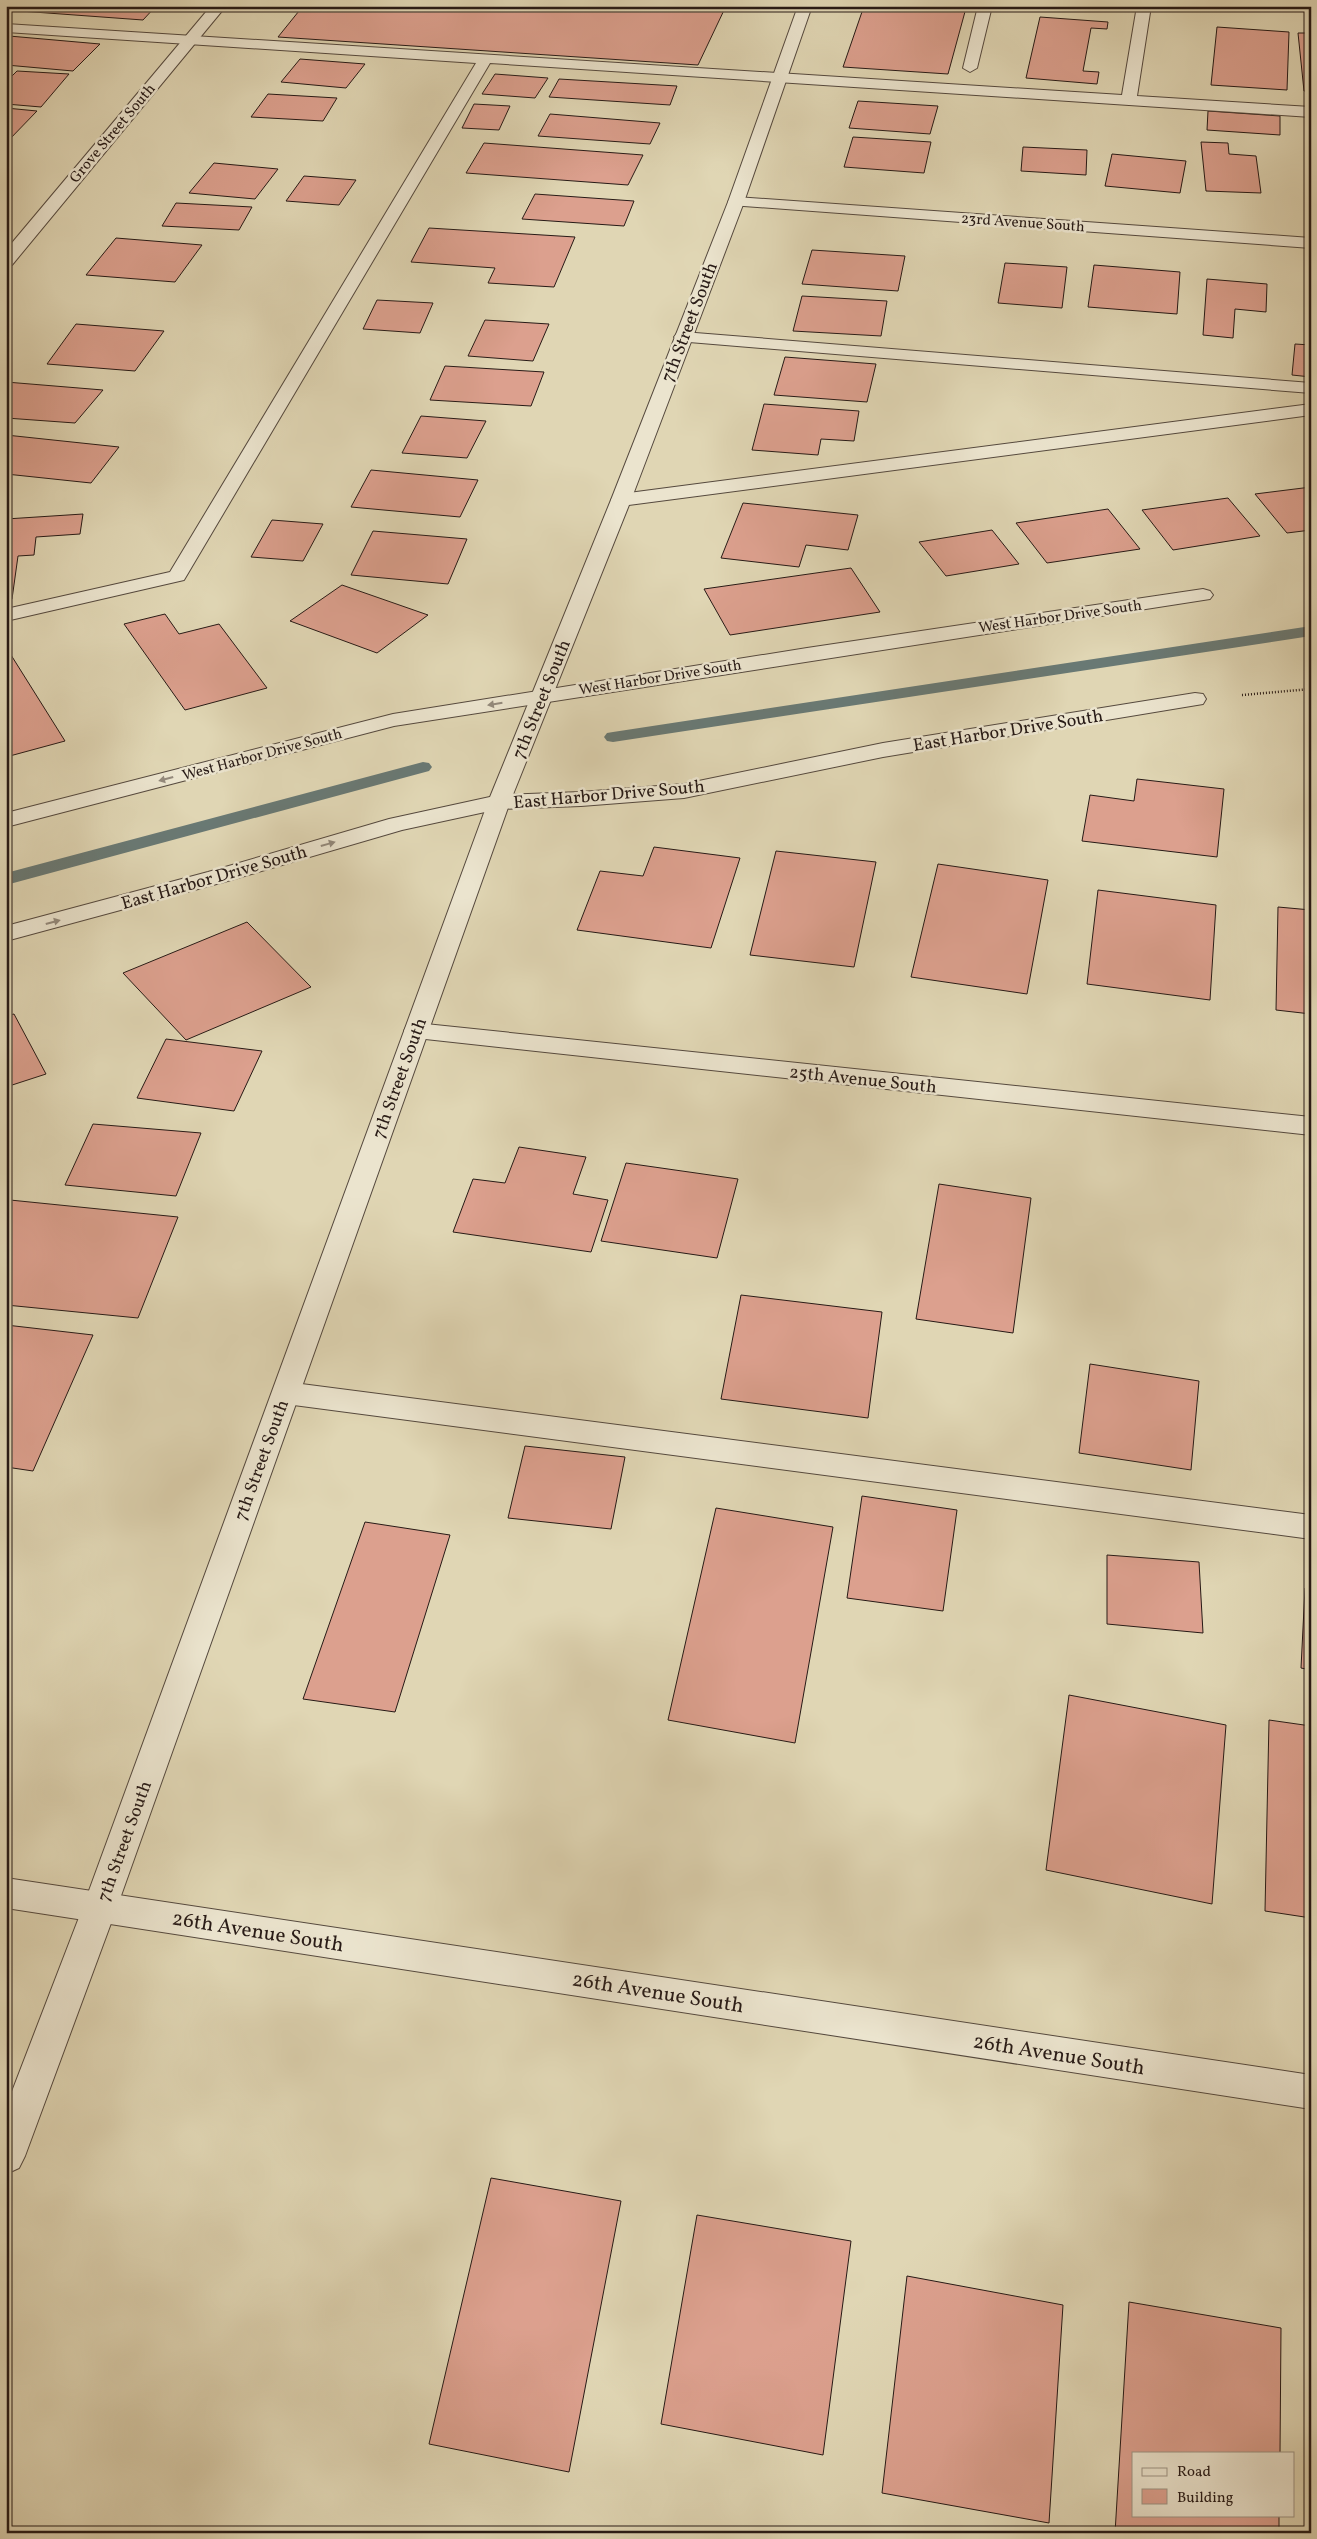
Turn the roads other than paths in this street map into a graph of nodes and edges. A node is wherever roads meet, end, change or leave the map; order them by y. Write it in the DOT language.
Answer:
graph roads {
  1 [pos="219,6"];
  2 [pos="805,6"];
  3 [pos="985,6"];
  4 [pos="1144,6"];
  5 [pos="6,28"];
  6 [pos="188,40"];
  7 [pos="485,59"];
  8 [pos="970,68"];
  9 [pos="780,78"];
  10 [pos="1129,100"];
  11 [pos="1311,112"];
  12 [pos="736,202"];
  13 [pos="1311,243"];
  14 [pos="6,261"];
  15 [pos="683,337"];
  16 [pos="1311,388"];
  17 [pos="1311,409"];
  18 [pos="620,500"];
  19 [pos="1203,595"];
  20 [pos="6,615"];
  21 [pos="543,696"];
  22 [pos="1195,699"];
  23 [pos="499,802"];
  24 [pos="6,820"];
  25 [pos="6,934"];
  26 [pos="416,1031"];
  27 [pos="1311,1126"];
  28 [pos="286,1393"];
  29 [pos="1311,1527"];
  30 [pos="6,1892"];
  31 [pos="100,1907"];
  32 [pos="1311,2092"];
  33 [pos="6,2156"];
  1 -- 6 [label="street, Grove Street South"];
  2 -- 9 [label="street, 7th Street South"];
  3 -- 8 [label="street"];
  4 -- 10 [label="street"];
  5 -- 6 [label="street"];
  6 -- 7 [label="street"];
  6 -- 14 [label="street, Grove Street South"];
  7 -- 9 [label="street"];
  7 -- 20 [label="street"];
  9 -- 10 [label="street"];
  9 -- 12 [label="street, 7th Street South"];
  10 -- 11 [label="street"];
  12 -- 13 [label="street, 23rd Avenue South"];
  12 -- 15 [label="street, 7th Street South"];
  15 -- 16 [label="street"];
  15 -- 18 [label="street, 7th Street South"];
  17 -- 18 [label="street"];
  18 -- 21 [label="street, 7th Street South"];
  19 -- 21 [label="street, West Harbor Drive South"];
  21 -- 23 [label="street, 7th Street South"];
  21 -- 24 [label="street, West Harbor Drive South, one-way"];
  22 -- 23 [label="street, East Harbor Drive South"];
  25 -- 23 [label="street, East Harbor Drive South, one-way"];
  23 -- 26 [label="street, 7th Street South"];
  26 -- 27 [label="street, 25th Avenue South"];
  26 -- 28 [label="street, 7th Street South"];
  28 -- 29 [label="street"];
  28 -- 31 [label="street, 7th Street South"];
  30 -- 31 [label="street, 26th Avenue South"];
  31 -- 32 [label="street, 26th Avenue South"];
  31 -- 33 [label="street, 7th Street South"];
}
